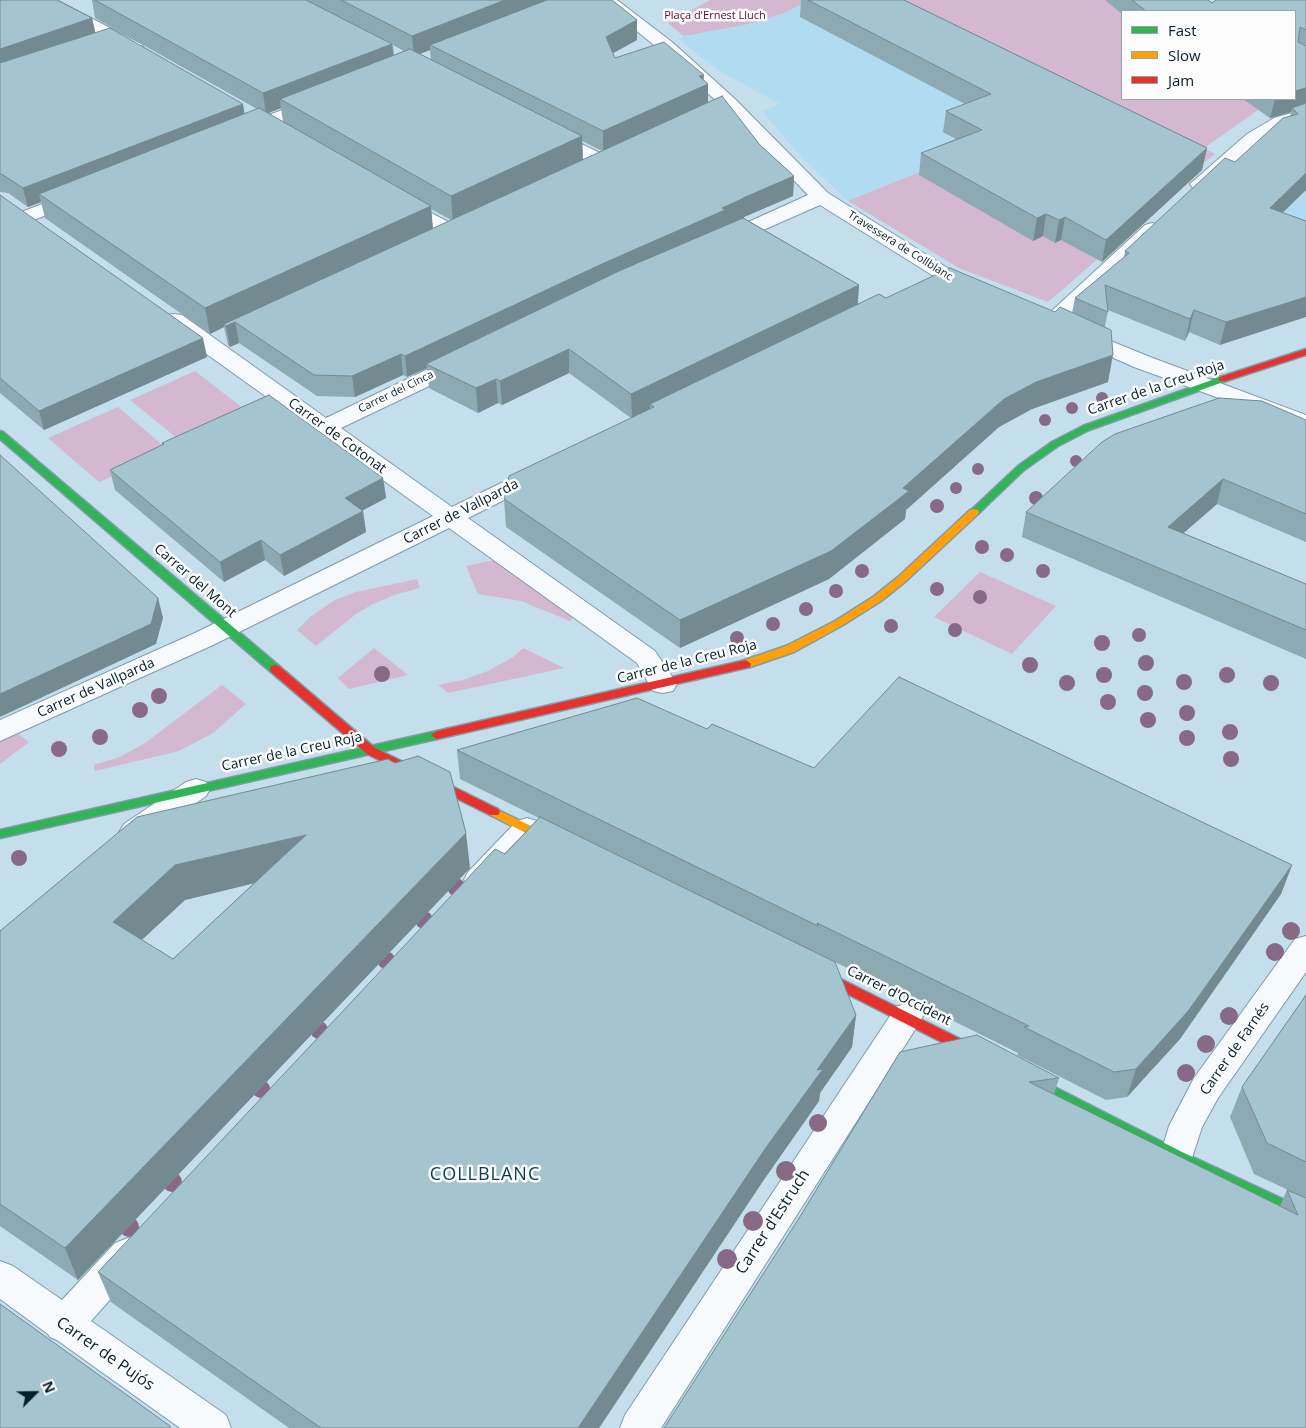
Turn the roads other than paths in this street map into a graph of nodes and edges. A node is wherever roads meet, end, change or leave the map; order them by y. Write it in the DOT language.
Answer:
graph roads {
  1 [pos="43,0"];
  2 [pos="606,0"];
  3 [pos="116,37"];
  4 [pos="91,45"];
  5 [pos="149,57"];
  6 [pos="335,95"];
  7 [pos="241,111"];
  8 [pos="1306,114"];
  9 [pos="262,123"];
  10 [pos="532,125"];
  11 [pos="279,133"];
  12 [pos="225,138"];
  13 [pos="601,161"];
  14 [pos="95,190"];
  15 [pos="382,192"];
  16 [pos="821,197"];
  17 [pos="1185,198"];
  18 [pos="1163,218"];
  19 [pos="50,234"];
  20 [pos="433,240"];
  21 [pos="700,250"];
  22 [pos="947,276"];
  23 [pos="920,289"];
  24 [pos="991,295"];
  25 [pos="153,305"];
  26 [pos="1306,352"];
  27 [pos="478,353"];
  28 [pos="1207,386"];
  29 [pos="1306,423"];
  30 [pos="326,427"];
  31 [pos="0,434"];
  32 [pos="555,466"];
  33 [pos="449,517"];
  34 [pos="226,628"];
  35 [pos="663,684"];
  36 [pos="0,732"];
  37 [pos="370,750"];
  38 [pos="196,788"];
  39 [pos="527,829"];
  40 [pos="0,834"];
  41 [pos="116,845"];
  42 [pos="570,850"];
  43 [pos="457,904"];
  44 [pos="1306,948"];
  45 [pos="802,964"];
  46 [pos="907,1016"];
  47 [pos="1177,1156"];
  48 [pos="1306,1217"];
  49 [pos="150,1231"];
  50 [pos="0,1278"];
  51 [pos="63,1325"];
  52 [pos="212,1428"];
  53 [pos="639,1428"];
  1 -- 3 [label="street"];
  2 -- 16 [label="street, Travessera de Collblanc"];
  3 -- 4 [label="street"];
  3 -- 5 [label="street"];
  6 -- 9 [label="street"];
  7 -- 9 [label="street"];
  8 -- 17 [label="street"];
  9 -- 11 [label="street"];
  9 -- 12 [label="street"];
  10 -- 13 [label="street"];
  14 -- 19 [label="street"];
  15 -- 20 [label="street"];
  16 -- 21 [label="street"];
  16 -- 22 [label="street, Travessera de Collblanc"];
  18 -- 28 [label="street"];
  22 -- 23 [label="street"];
  22 -- 24 [label="street, Travessera de Collblanc"];
  25 -- 30 [label="street, Carrer de Cotonat"];
  26 -- 28 [label="street, Carrer de la Creu Roja"];
  27 -- 30 [label="street, Carrer del Cinca"];
  28 -- 29 [label="street"];
  28 -- 35 [label="street, Carrer de la Creu Roja"];
  30 -- 33 [label="street, Carrer de Cotonat"];
  31 -- 34 [label="street, Carrer del Mont"];
  32 -- 33 [label="street, Carrer de Vallparda"];
  33 -- 34 [label="street, Carrer de Vallparda"];
  33 -- 35 [label="street, Carrer de Cotonat"];
  34 -- 36 [label="street, Carrer de Vallparda"];
  34 -- 37 [label="street, Carrer del Mont"];
  35 -- 37 [label="street, Carrer de la Creu Roja"];
  37 -- 38 [label="street, Carrer de la Creu Roja"];
  37 -- 39 [label="street"];
  38 -- 40 [label="street, Carrer de la Creu Roja"];
  38 -- 41 [label="street"];
  39 -- 42 [label="street"];
  39 -- 43 [label="street"];
  44 -- 47 [label="street, Carrer de Farnés"];
  45 -- 46 [label="street, Carrer d'Occident"];
  46 -- 47 [label="street, Carrer d'Occident"];
  46 -- 53 [label="street, Carrer d'Estruch"];
  47 -- 48 [label="street, Carrer d'Occident"];
  49 -- 51 [label="street"];
  50 -- 51 [label="street, Carrer de Pujós"];
  51 -- 52 [label="street, Carrer de Pujós"];
}
